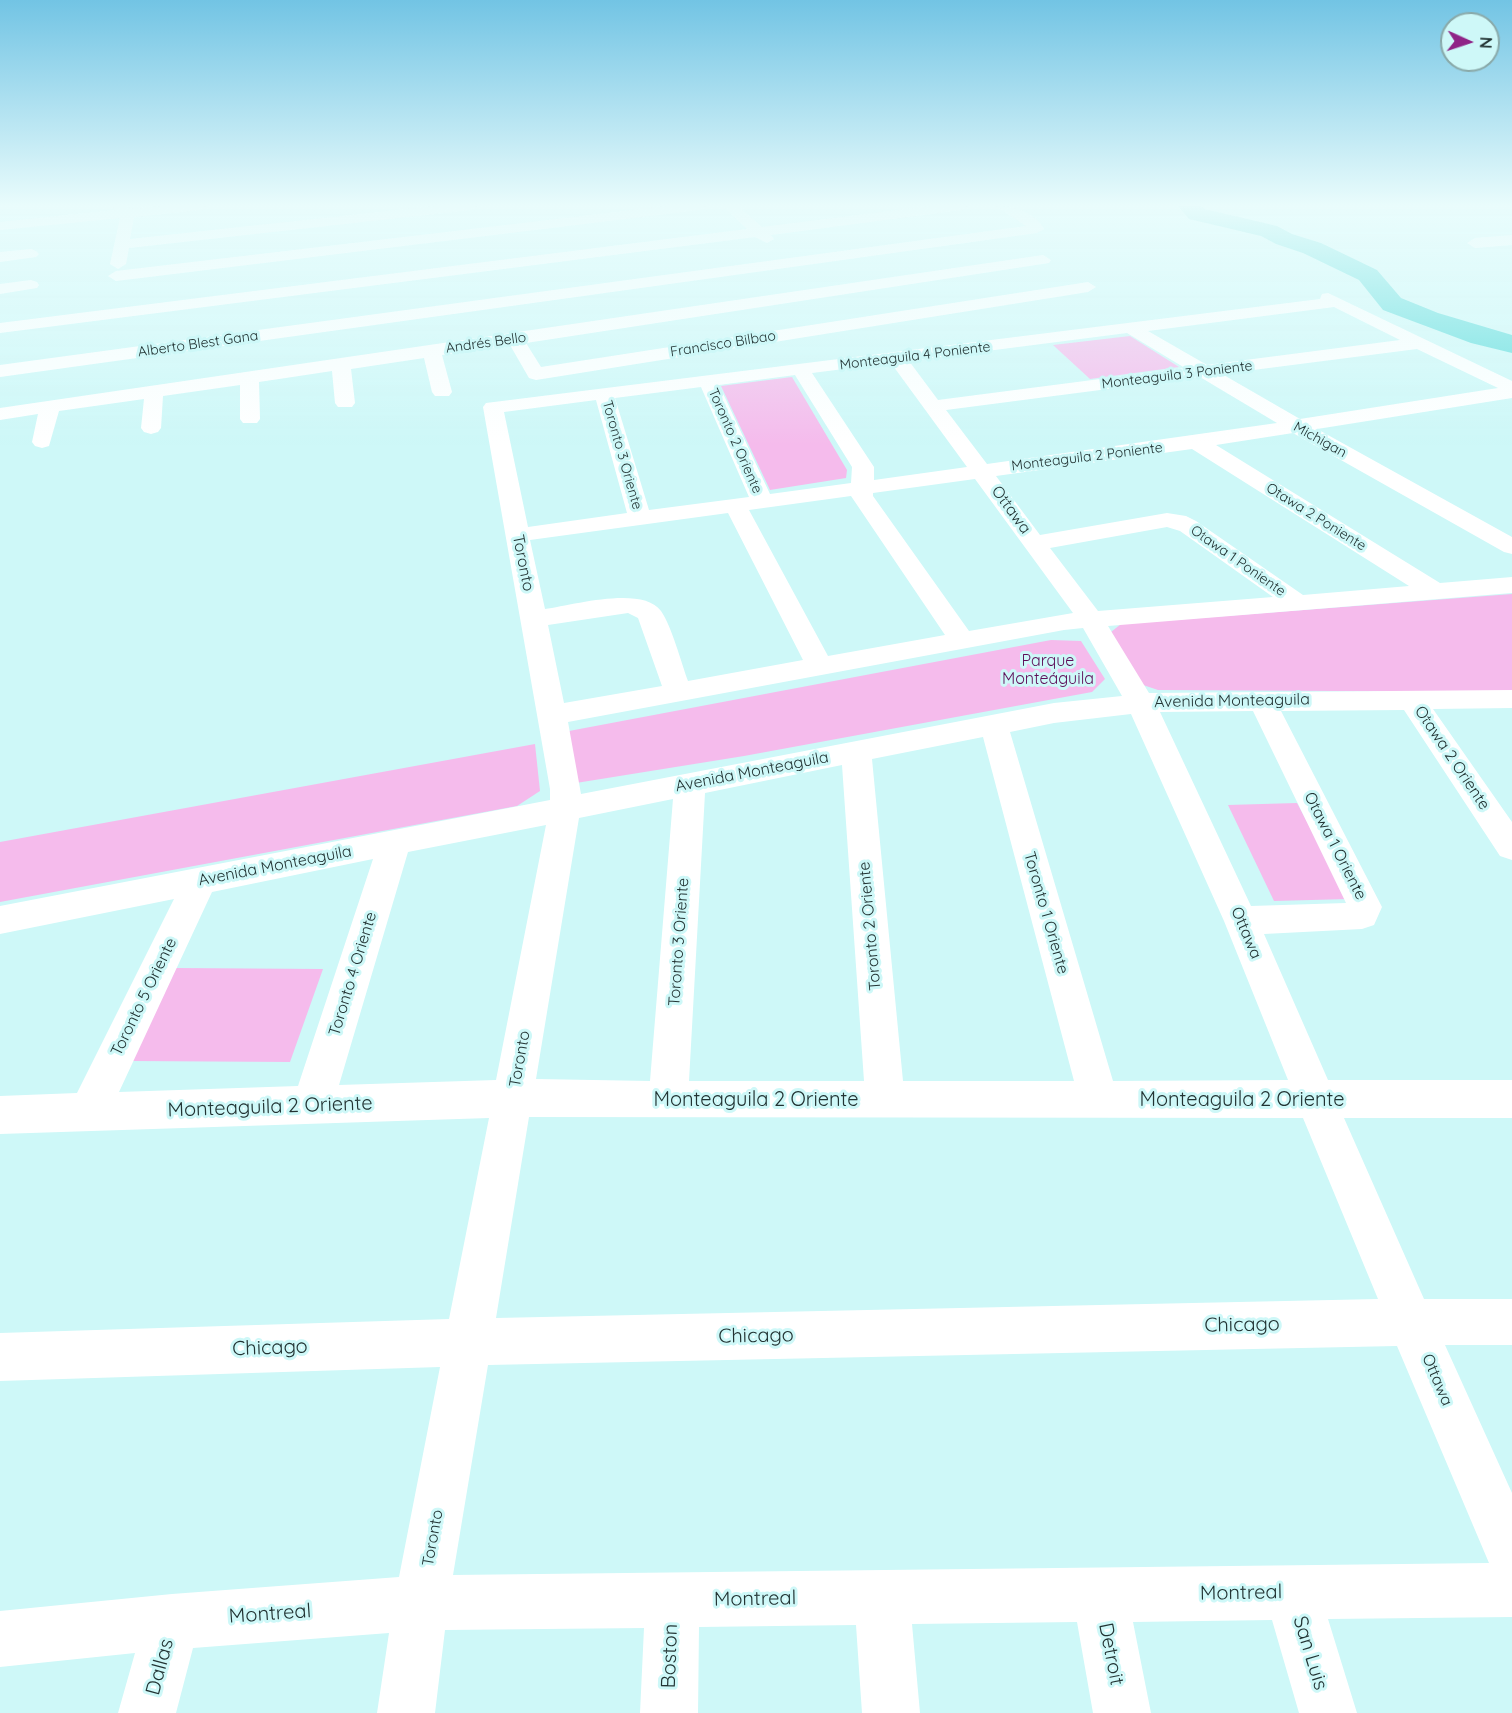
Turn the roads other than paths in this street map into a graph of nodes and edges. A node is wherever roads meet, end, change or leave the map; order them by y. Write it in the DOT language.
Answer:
graph roads {
  1 [pos="24,286"];
  2 [pos="114,286"];
  3 [pos="265,286"];
  4 [pos="459,286"];
  5 [pos="624,286"];
  6 [pos="814,286"];
  7 [pos="868,286"];
  8 [pos="1085,286"];
  9 [pos="0,289"];
  10 [pos="821,293"];
  11 [pos="469,307"];
  12 [pos="108,314"];
  13 [pos="855,323"];
  14 [pos="0,328"];
  15 [pos="1131,328"];
  16 [pos="515,339"];
  17 [pos="1420,343"];
  18 [pos="481,344"];
  19 [pos="432,351"];
  20 [pos="99,357"];
  21 [pos="897,358"];
  22 [pos="341,364"];
  23 [pos="801,370"];
  24 [pos="0,371"];
  25 [pos="1203,371"];
  26 [pos="249,378"];
  27 [pos="708,381"];
  28 [pos="1512,390"];
  29 [pos="154,392"];
  30 [pos="442,392"];
  31 [pos="604,393"];
  32 [pos="91,401"];
  33 [pos="345,403"];
  34 [pos="934,406"];
  35 [pos="50,407"];
  36 [pos="493,407"];
  37 [pos="0,414"];
  38 [pos="250,419"];
  39 [pos="1296,426"];
  40 [pos="152,429"];
  41 [pos="42,442"];
  42 [pos="1196,442"];
  43 [pos="982,470"];
  44 [pos="861,487"];
  45 [pos="762,501"];
  46 [pos="735,504"];
  47 [pos="640,518"];
  48 [pos="518,535"];
  49 [pos="1036,543"];
  50 [pos="1512,547"];
  51 [pos="1512,585"];
  52 [pos="1436,592"];
  53 [pos="1298,603"];
  54 [pos="534,619"];
  55 [pos="1091,620"];
  56 [pos="962,640"];
  57 [pos="820,666"];
  58 [pos="678,692"];
  59 [pos="1412,699"];
  60 [pos="1512,699"];
  61 [pos="1262,701"];
  62 [pos="1142,703"];
  63 [pos="552,716"];
  64 [pos="994,725"];
  65 [pos="856,752"];
  66 [pos="690,784"];
  67 [pos="566,808"];
  68 [pos="395,843"];
  69 [pos="1512,847"];
  70 [pos="200,881"];
  71 [pos="0,920"];
  72 [pos="1241,921"];
  73 [pos="513,1098"];
  74 [pos="1512,1099"];
  75 [pos="668,1100"];
  76 [pos="885,1100"];
  77 [pos="1099,1100"];
  78 [pos="1316,1100"];
  79 [pos="312,1106"];
  80 [pos="88,1113"];
  81 [pos="0,1115"];
  82 [pos="1412,1322"];
  83 [pos="1512,1322"];
  84 [pos="469,1342"];
  85 [pos="0,1357"];
  86 [pos="1512,1554"];
  87 [pos="1512,1590"];
  88 [pos="1292,1593"];
  89 [pos="1100,1594"];
  90 [pos="882,1597"];
  91 [pos="672,1600"];
  92 [pos="421,1603"];
  93 [pos="172,1622"];
  94 [pos="0,1639"];
  95 [pos="147,1713"];
  96 [pos="406,1713"];
  97 [pos="669,1713"];
  98 [pos="891,1713"];
  99 [pos="1122,1713"];
  100 [pos="1328,1713"];
  1 -- 9 [label="street"];
  2 -- 12 [label="street"];
  3 -- 12 [label="street"];
  4 -- 11 [label="street"];
  5 -- 11 [label="street, Alberto Blest Gana"];
  6 -- 10 [label="street"];
  7 -- 10 [label="street, Andrés Bello"];
  8 -- 13 [label="street, Francisco Bilbao"];
  10 -- 13 [label="street"];
  10 -- 16 [label="street, Andrés Bello"];
  11 -- 18 [label="street"];
  11 -- 20 [label="street, Alberto Blest Gana"];
  12 -- 14 [label="street"];
  12 -- 20 [label="street"];
  13 -- 16 [label="street, Francisco Bilbao"];
  15 -- 17 [label="street, Monteaguila 4 Poniente"];
  15 -- 21 [label="street, Monteaguila 4 Poniente"];
  15 -- 25 [label="street, Michigan"];
  16 -- 18 [label="street, Andrés Bello"];
  17 -- 25 [label="street, Monteaguila 3 Poniente"];
  17 -- 28 [label="street"];
  18 -- 19 [label="street, Andrés Bello"];
  19 -- 22 [label="street, Andrés Bello"];
  19 -- 30 [label="street"];
  20 -- 24 [label="street, Alberto Blest Gana"];
  20 -- 32 [label="street"];
  21 -- 23 [label="street, Monteaguila 4 Poniente"];
  21 -- 34 [label="street, Ottawa"];
  22 -- 26 [label="street, Andrés Bello"];
  22 -- 33 [label="street"];
  23 -- 27 [label="street, Monteaguila 4 Poniente"];
  23 -- 44 [label="street"];
  25 -- 34 [label="street, Monteaguila 3 Poniente"];
  25 -- 39 [label="street, Michigan"];
  26 -- 29 [label="street, Andrés Bello"];
  26 -- 38 [label="street"];
  27 -- 31 [label="street, Monteaguila 4 Poniente"];
  27 -- 45 [label="street, Toronto 2 Oriente"];
  28 -- 39 [label="street, Monteaguila 2 Poniente"];
  29 -- 32 [label="street, Andrés Bello"];
  29 -- 40 [label="street"];
  31 -- 36 [label="street, Monteaguila 4 Poniente"];
  31 -- 47 [label="street, Toronto 3 Oriente"];
  32 -- 35 [label="street, Andrés Bello"];
  34 -- 43 [label="street, Ottawa"];
  35 -- 37 [label="street, Andrés Bello"];
  35 -- 41 [label="street"];
  36 -- 48 [label="street, Toronto"];
  39 -- 42 [label="street, Monteaguila 2 Poniente"];
  39 -- 50 [label="street, Michigan"];
  42 -- 43 [label="street, Monteaguila 2 Poniente"];
  42 -- 52 [label="street, Otawa 2 Poniente"];
  43 -- 44 [label="street, Monteaguila 2 Poniente"];
  43 -- 49 [label="street, Ottawa"];
  44 -- 45 [label="street, Monteaguila 2 Poniente"];
  44 -- 56 [label="street"];
  45 -- 46 [label="street, Monteaguila 2 Poniente"];
  46 -- 47 [label="street, Monteaguila 2 Poniente"];
  46 -- 57 [label="street, Toronto 2 Oriente"];
  47 -- 48 [label="street, Monteaguila 2 Poniente"];
  48 -- 54 [label="street, Toronto"];
  49 -- 53 [label="street, Otawa 1 Poniente"];
  49 -- 55 [label="street, Ottawa"];
  51 -- 52 [label="street"];
  52 -- 53 [label="street"];
  53 -- 55 [label="street"];
  54 -- 58 [label="street"];
  54 -- 63 [label="street, Toronto"];
  55 -- 56 [label="street"];
  55 -- 62 [label="street, Ottawa"];
  56 -- 57 [label="street"];
  57 -- 58 [label="street"];
  58 -- 63 [label="street"];
  59 -- 60 [label="street, Avenida Monteaguila"];
  59 -- 61 [label="street, Avenida Monteaguila"];
  59 -- 69 [label="street, Otawa 2 Oriente"];
  61 -- 62 [label="street, Avenida Monteaguila"];
  61 -- 72 [label="street, Otawa 1 Oriente"];
  62 -- 64 [label="street, Avenida Monteaguila"];
  62 -- 72 [label="street, Ottawa"];
  63 -- 67 [label="street, Toronto"];
  64 -- 65 [label="street, Avenida Monteaguila"];
  64 -- 77 [label="street, Toronto 1 Oriente"];
  65 -- 66 [label="street, Avenida Monteaguila"];
  65 -- 76 [label="street, Toronto 2 Oriente"];
  66 -- 67 [label="street, Avenida Monteaguila"];
  66 -- 75 [label="street, Toronto 3 Oriente"];
  67 -- 68 [label="street, Avenida Monteaguila"];
  67 -- 73 [label="street, Toronto"];
  68 -- 70 [label="street, Avenida Monteaguila"];
  68 -- 79 [label="street, Toronto 4 Oriente"];
  70 -- 71 [label="street, Avenida Monteaguila"];
  70 -- 80 [label="street, Toronto 5 Oriente"];
  72 -- 78 [label="street, Ottawa"];
  73 -- 75 [label="street, Monteaguila 2 Oriente"];
  73 -- 79 [label="street, Monteaguila 2 Oriente"];
  73 -- 84 [label="street, Toronto"];
  74 -- 78 [label="street, Monteaguila 2 Oriente"];
  75 -- 76 [label="street, Monteaguila 2 Oriente"];
  76 -- 77 [label="street, Monteaguila 2 Oriente"];
  77 -- 78 [label="street, Monteaguila 2 Oriente"];
  78 -- 82 [label="street, Ottawa"];
  79 -- 80 [label="street, Monteaguila 2 Oriente"];
  80 -- 81 [label="street, Monteaguila 2 Oriente"];
  82 -- 83 [label="street, Chicago"];
  82 -- 84 [label="street, Chicago"];
  82 -- 86 [label="street, Ottawa"];
  84 -- 85 [label="street, Chicago"];
  84 -- 92 [label="street, Toronto"];
  87 -- 88 [label="street, Montreal"];
  88 -- 89 [label="street, Montreal"];
  88 -- 100 [label="street, San Luis"];
  89 -- 90 [label="street, Montreal"];
  89 -- 99 [label="street, Detroit"];
  90 -- 91 [label="street, Montreal"];
  90 -- 98 [label="street"];
  91 -- 92 [label="street, Montreal"];
  91 -- 97 [label="street, Boston"];
  92 -- 93 [label="street, Montreal"];
  92 -- 96 [label="street, Toronto"];
  93 -- 94 [label="street, Montreal"];
  93 -- 95 [label="street, Dallas"];
}
